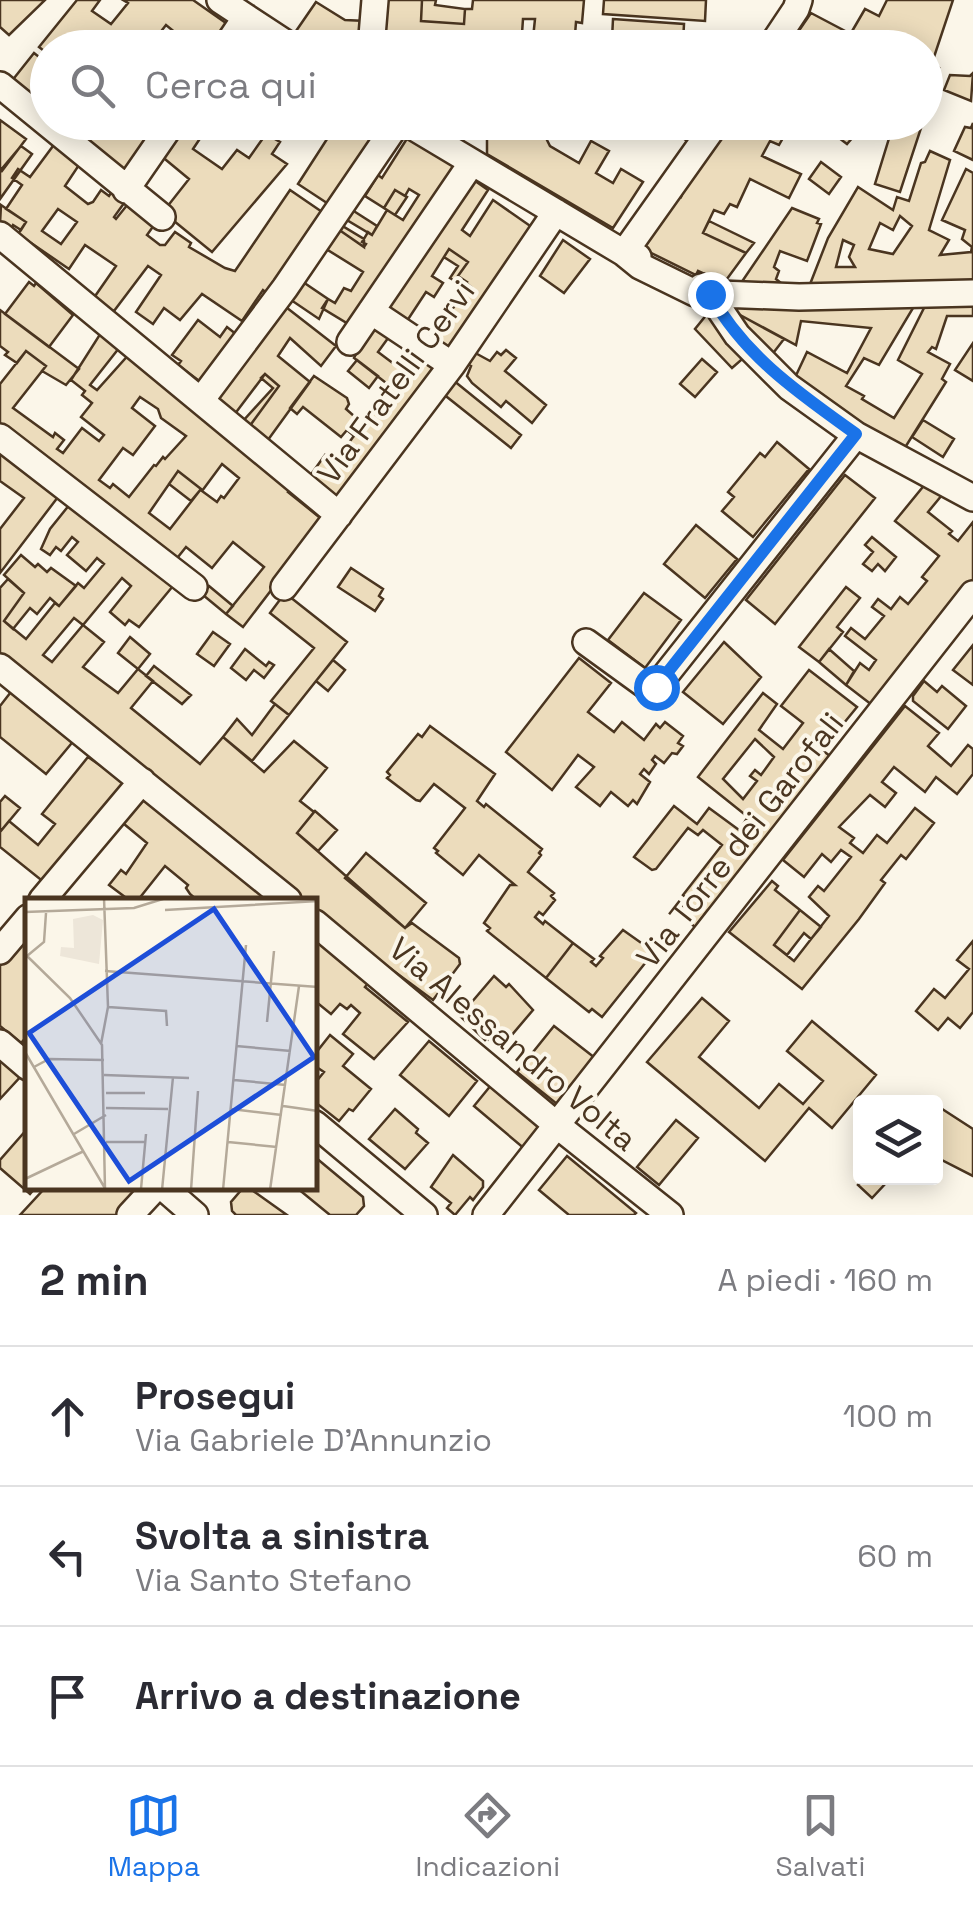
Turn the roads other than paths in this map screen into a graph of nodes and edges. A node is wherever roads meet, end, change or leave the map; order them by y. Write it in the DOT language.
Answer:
graph roads {
  1 [pos="220,0"];
  2 [pos="374,0"];
  3 [pos="799,0"];
  4 [pos="246,17"];
  5 [pos="237,30"];
  6 [pos="265,30"];
  7 [pos="372,30"];
  8 [pos="782,30"];
  9 [pos="0,85"];
  10 [pos="30,110"];
  11 [pos="66,140"];
  12 [pos="161,140"];
  13 [pos="389,140"];
  14 [pos="432,140"];
  15 [pos="704,140"];
  16 [pos="471,164"];
  17 [pos="126,190"];
  18 [pos="556,212"];
  19 [pos="162,217"];
  20 [pos="0,235"];
  21 [pos="624,254"];
  22 [pos="710,294"];
  23 [pos="973,294"];
  24 [pos="371,311"];
  25 [pos="350,342"];
  26 [pos="452,364"];
  27 [pos="202,400"];
  28 [pos="856,434"];
  29 [pos="0,437"];
  30 [pos="973,498"];
  31 [pos="339,514"];
  32 [pos="194,587"];
  33 [pos="284,587"];
  34 [pos="973,594"];
  35 [pos="586,642"];
  36 [pos="5,681"];
  37 [pos="142,782"];
  38 [pos="44,898"];
  39 [pos="285,898"];
  40 [pos="25,921"];
  41 [pos="318,926"];
  42 [pos="0,950"];
  43 [pos="0,1043"];
  44 [pos="25,1064"];
  45 [pos="558,1126"];
  46 [pos="318,1127"];
  47 [pos="153,1190"];
  48 [pos="166,1190"];
  49 [pos="130,1215"];
  50 [pos="195,1215"];
  51 [pos="424,1215"];
  52 [pos="486,1215"];
  53 [pos="670,1215"];
  1 -- 4 [label="street"];
  2 -- 7 [label="street"];
  3 -- 8 [label="street"];
  4 -- 5 [label="street"];
  4 -- 6 [label="street"];
  9 -- 10 [label="street"];
  11 -- 17 [label="street"];
  12 -- 17 [label="street"];
  13 -- 27 [label="street"];
  14 -- 16 [label="street"];
  15 -- 21 [label="street"];
  16 -- 18 [label="street"];
  16 -- 24 [label="street"];
  17 -- 19 [label="street"];
  18 -- 21 [label="street"];
  18 -- 26 [label="street, Via Fratelli Cervi"];
  20 -- 27 [label="street"];
  21 -- 22 [label="street"];
  22 -- 23 [label="street"];
  22 -- 28 [label="street"];
  24 -- 25 [label="street"];
  24 -- 26 [label="street"];
  26 -- 31 [label="street, Via Fratelli Cervi"];
  27 -- 31 [label="street"];
  28 -- 30 [label="street"];
  28 -- 35 [label="street"];
  29 -- 32 [label="street"];
  31 -- 33 [label="street, Via Fratelli Cervi"];
  34 -- 45 [label="street, Via Torre dei Garofali"];
  36 -- 37 [label="street"];
  37 -- 38 [label="street"];
  37 -- 39 [label="street"];
  40 -- 42 [label="street"];
  41 -- 45 [label="street, Via Alessandro Volta"];
  43 -- 44 [label="street"];
  45 -- 52 [label="street, Via Torre dei Garofali"];
  45 -- 53 [label="street, Via Alessandro Volta"];
  46 -- 51 [label="street"];
  47 -- 49 [label="street"];
  48 -- 50 [label="street"];
}
